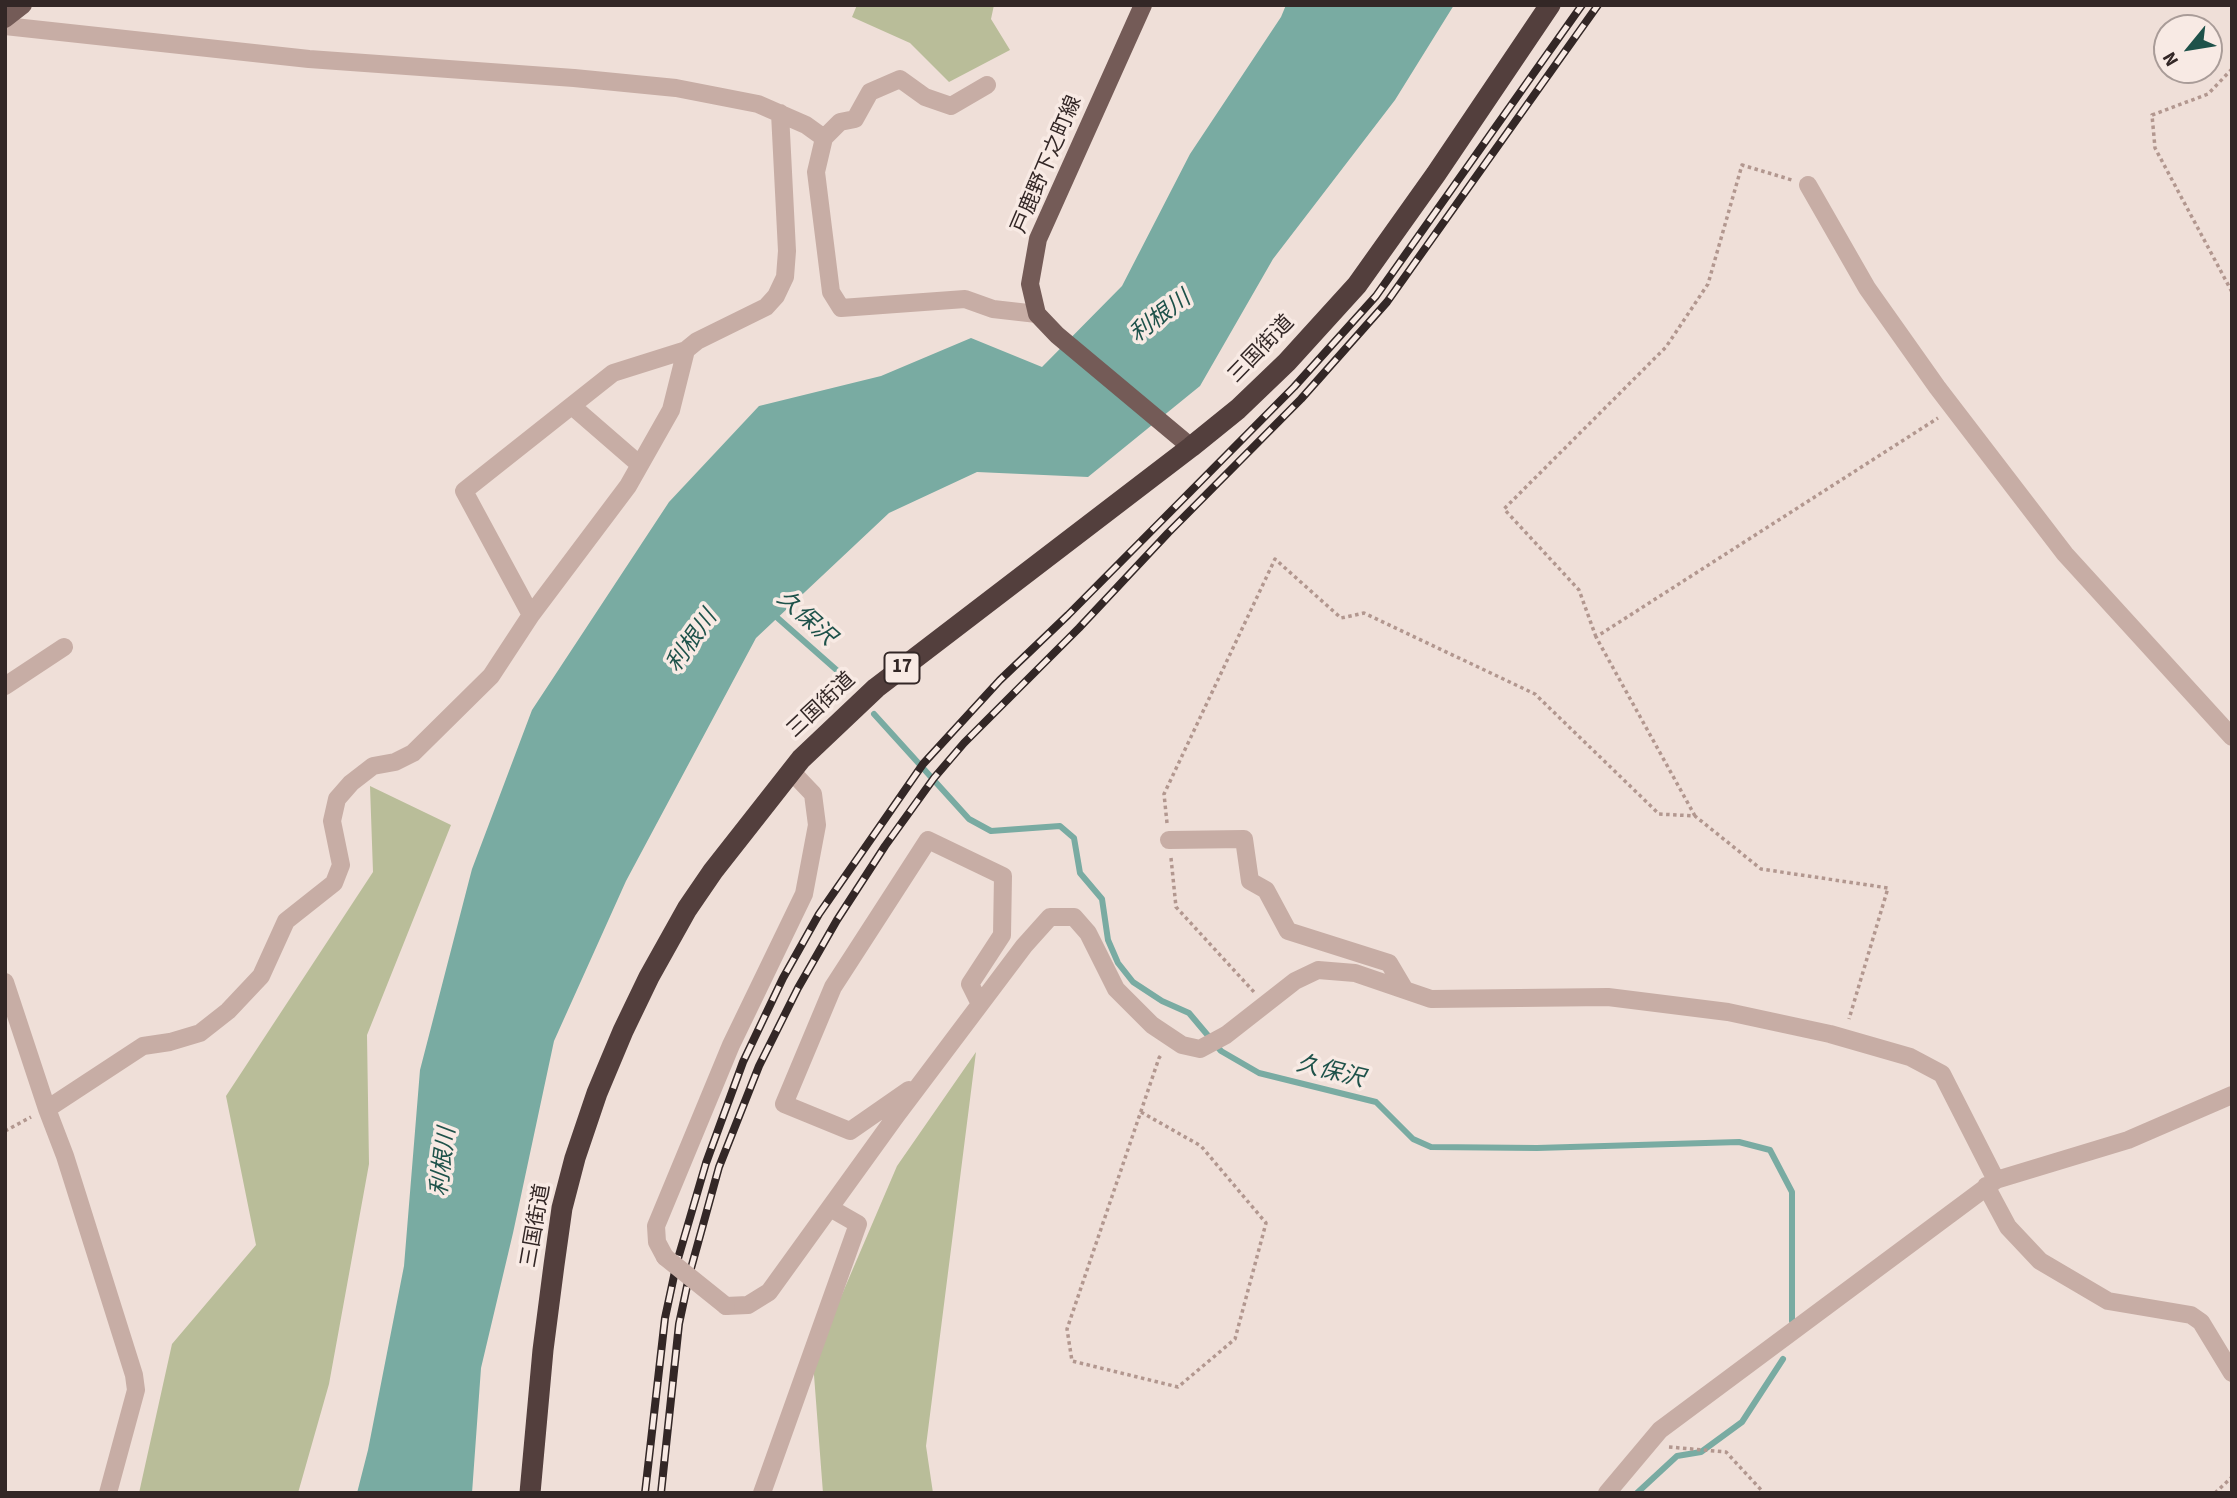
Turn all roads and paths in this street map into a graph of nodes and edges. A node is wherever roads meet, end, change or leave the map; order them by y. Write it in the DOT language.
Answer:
graph roads {
  1 [pos="23,5"];
  2 [pos="1143,5"];
  3 [pos="1550,5"];
  4 [pos="5,19"];
  5 [pos="5,26"];
  6 [pos="2232,69"];
  7 [pos="987,85"];
  8 [pos="780,113"];
  9 [pos="824,138"];
  10 [pos="1808,185"];
  11 [pos="2232,292"];
  12 [pos="1038,314"];
  13 [pos="686,350"];
  14 [pos="572,406"];
  15 [pos="1953,408"];
  16 [pos="1191,447"];
  17 [pos="640,465"];
  18 [pos="531,615"];
  19 [pos="1596,637"];
  20 [pos="64,648"];
  21 [pos="5,686"];
  22 [pos="2232,737"];
  23 [pos="791,771"];
  24 [pos="1695,816"];
  25 [pos="1169,840"];
  26 [pos="5,982"];
  27 [pos="1405,990"];
  28 [pos="980,1004"];
  29 [pos="1265,1004"];
  30 [pos="1843,1038"];
  31 [pos="1173,1039"];
  32 [pos="923,1080"];
  33 [pos="2232,1095"];
  34 [pos="47,1109"];
  35 [pos="1141,1112"];
  36 [pos="5,1131"];
  37 [pos="1991,1183"];
  38 [pos="830,1208"];
  39 [pos="2232,1373"];
  40 [pos="1647,1446"];
  41 [pos="2232,1477"];
  42 [pos="108,1493"];
  43 [pos="530,1493"];
  44 [pos="761,1493"];
  45 [pos="1606,1493"];
  46 [pos="1764,1493"];
  47 [pos="2215,1493"];
  1 -- 4 [label="main road"];
  2 -- 12 [label="main road, 戸鹿野下之町線"];
  3 -- 16 [label="highway, 三国街道 / 17"];
  5 -- 8 [label="street"];
  6 -- 11 [label="path"];
  7 -- 9 [label="street"];
  8 -- 9 [label="street"];
  8 -- 13 [label="street"];
  9 -- 12 [label="street"];
  10 -- 15 [label="street"];
  10 -- 19 [label="path"];
  12 -- 16 [label="main road"];
  13 -- 14 [label="street"];
  13 -- 17 [label="street"];
  14 -- 17 [label="street"];
  14 -- 18 [label="street"];
  15 -- 19 [label="path"];
  15 -- 22 [label="street"];
  16 -- 23 [label="highway, 三国街道 / 17"];
  17 -- 18 [label="street"];
  18 -- 34 [label="street"];
  19 -- 24 [label="path"];
  20 -- 21 [label="street"];
  23 -- 38 [label="street, bridge"];
  23 -- 43 [label="highway, 三国街道 / 17"];
  24 -- 25 [label="path"];
  24 -- 30 [label="path"];
  25 -- 27 [label="street"];
  25 -- 29 [label="path"];
  26 -- 34 [label="street"];
  27 -- 29 [label="street"];
  27 -- 30 [label="street"];
  28 -- 31 [label="street"];
  28 -- 32 [label="street"];
  28 -- 32 [label="street"];
  29 -- 31 [label="street"];
  30 -- 37 [label="street"];
  31 -- 35 [label="path"];
  32 -- 38 [label="street"];
  33 -- 37 [label="street"];
  34 -- 36 [label="path"];
  34 -- 42 [label="street"];
  35 -- 35 [label="path"];
  37 -- 39 [label="street"];
  37 -- 40 [label="street"];
  38 -- 44 [label="street"];
  40 -- 45 [label="street"];
  40 -- 46 [label="path"];
  41 -- 47 [label="path"];
}
